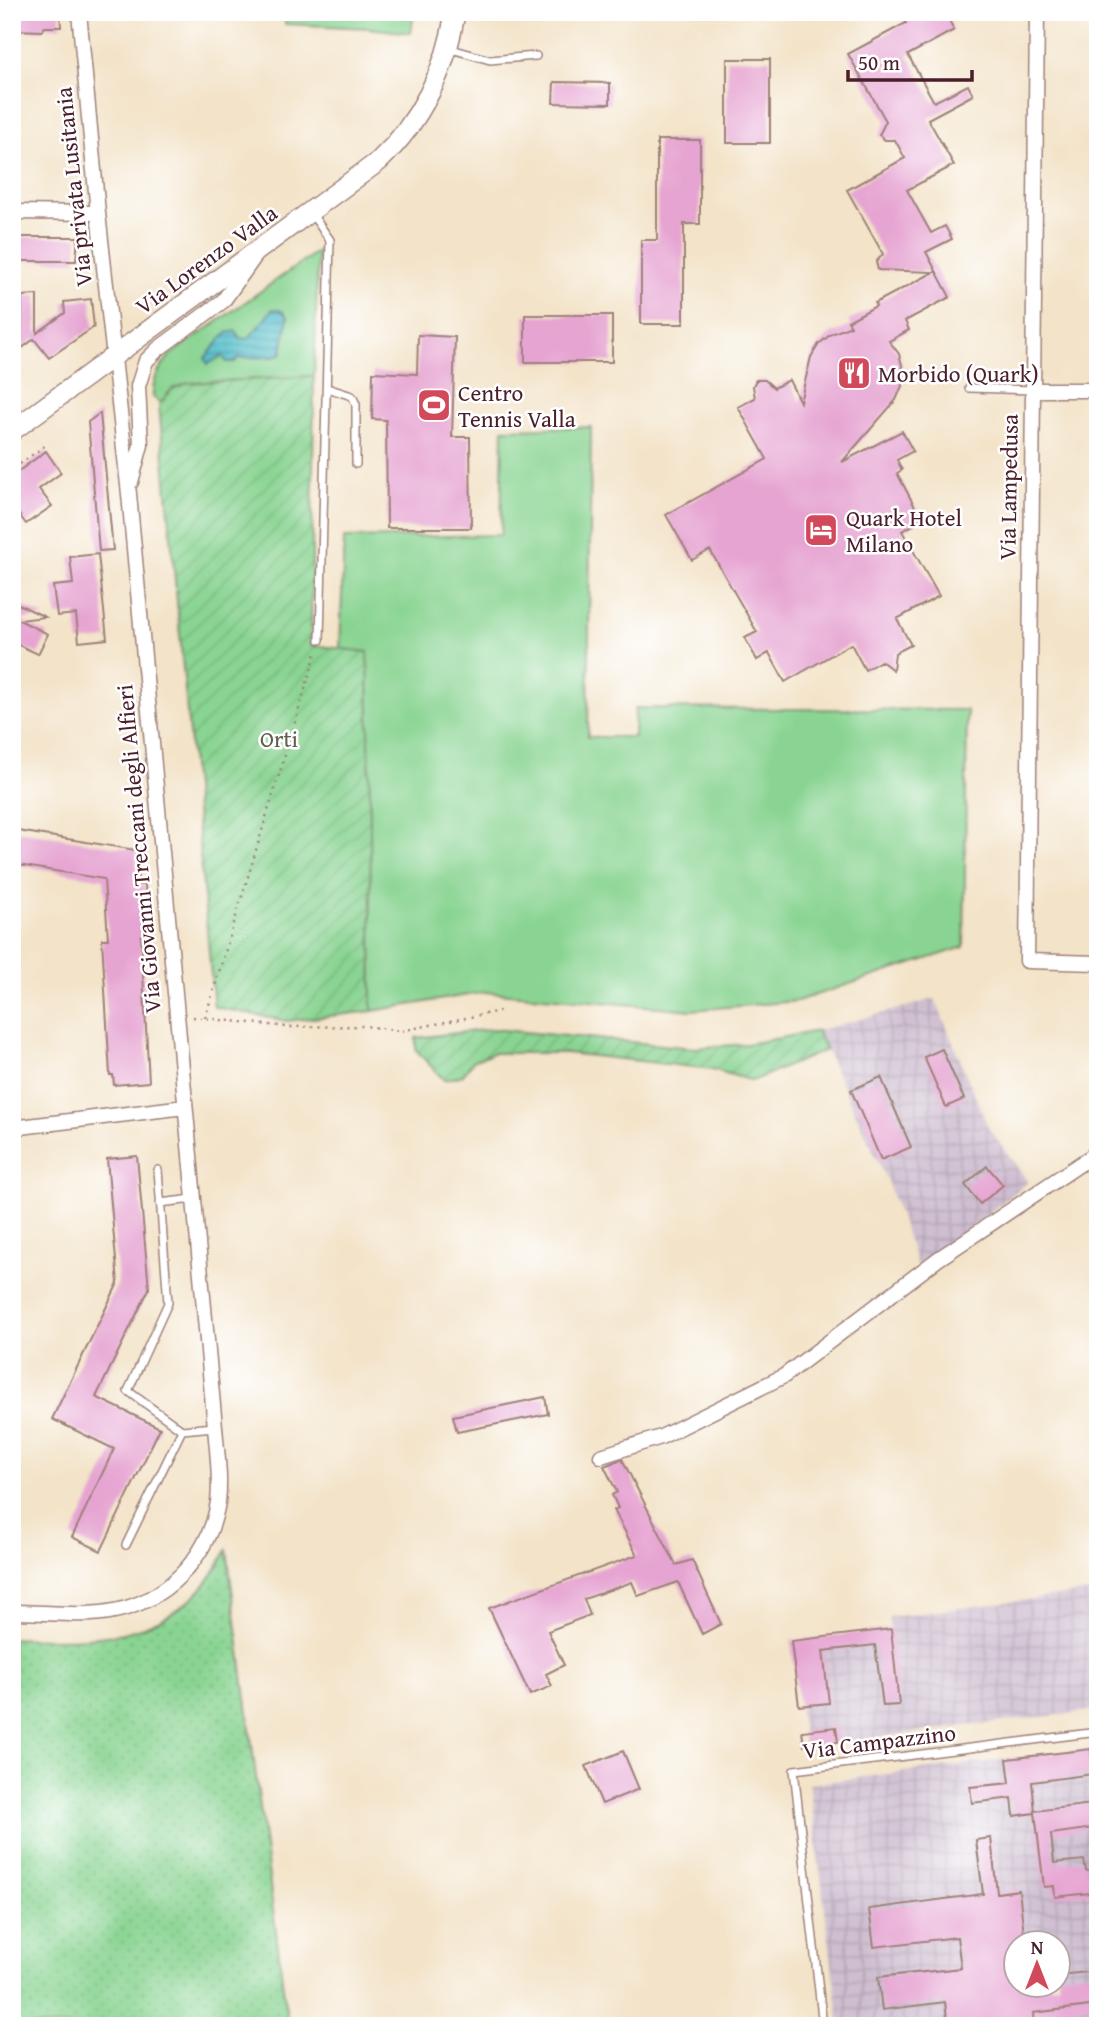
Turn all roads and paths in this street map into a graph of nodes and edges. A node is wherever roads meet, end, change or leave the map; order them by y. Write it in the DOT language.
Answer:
graph roads {
  1 [pos="79,12"];
  2 [pos="455,12"];
  3 [pos="1037,12"];
  4 [pos="447,48"];
  5 [pos="536,56"];
  6 [pos="12,212"];
  7 [pos="98,213"];
  8 [pos="310,213"];
  9 [pos="260,249"];
  10 [pos="114,356"];
  11 [pos="969,387"];
  12 [pos="327,388"];
  13 [pos="1033,390"];
  14 [pos="1098,390"];
  15 [pos="12,431"];
  16 [pos="44,446"];
  17 [pos="20,464"];
  18 [pos="356,464"];
  19 [pos="128,494"];
  20 [pos="320,640"];
  21 [pos="1098,963"];
  22 [pos="500,1012"];
  23 [pos="193,1017"];
  24 [pos="205,1017"];
  25 [pos="185,1107"];
  26 [pos="12,1128"];
  27 [pos="1098,1152"];
  28 [pos="158,1170"];
  29 [pos="193,1199"];
  30 [pos="160,1203"];
  31 [pos="215,1427"];
  32 [pos="182,1430"];
  33 [pos="601,1456"];
  34 [pos="126,1545"];
  35 [pos="12,1612"];
  36 [pos="1098,1732"];
  37 [pos="823,2026"];
  1 -- 7 [label="street, Via privata Lusitania"];
  2 -- 4 [label="main road"];
  3 -- 13 [label="street, Via Lampedusa"];
  4 -- 5 [label="lane"];
  4 -- 8 [label="main road, Via Lorenzo Valla"];
  6 -- 7 [label="street"];
  7 -- 10 [label="street, Via privata Lusitania"];
  8 -- 9 [label="main road, Via Lorenzo Valla"];
  8 -- 12 [label="lane"];
  9 -- 10 [label="main road, Via Lorenzo Valla"];
  9 -- 19 [label="street, Via Giovanni Treccani degli Alfieri"];
  10 -- 15 [label="main road, Via Lorenzo Valla"];
  10 -- 19 [label="street, Via Giovanni Treccani degli Alfieri"];
  11 -- 13 [label="lane"];
  12 -- 18 [label="lane"];
  12 -- 20 [label="lane"];
  13 -- 14 [label="street"];
  13 -- 21 [label="street, Via Lampedusa"];
  16 -- 17 [label="path"];
  19 -- 25 [label="street, Via Giovanni Treccani degli Alfieri"];
  20 -- 24 [label="path"];
  22 -- 24 [label="path"];
  23 -- 24 [label="path"];
  25 -- 26 [label="street"];
  25 -- 29 [label="street, Via Giovanni Treccani degli Alfieri"];
  27 -- 33 [label="street"];
  28 -- 30 [label="lane"];
  29 -- 30 [label="lane"];
  29 -- 31 [label="street, Via Giovanni Treccani degli Alfieri"];
  30 -- 32 [label="lane"];
  31 -- 32 [label="lane"];
  31 -- 35 [label="street, Via Giovanni Treccani degli Alfieri"];
  32 -- 34 [label="lane"];
  36 -- 37 [label="lane, Via Campazzino"];
}
